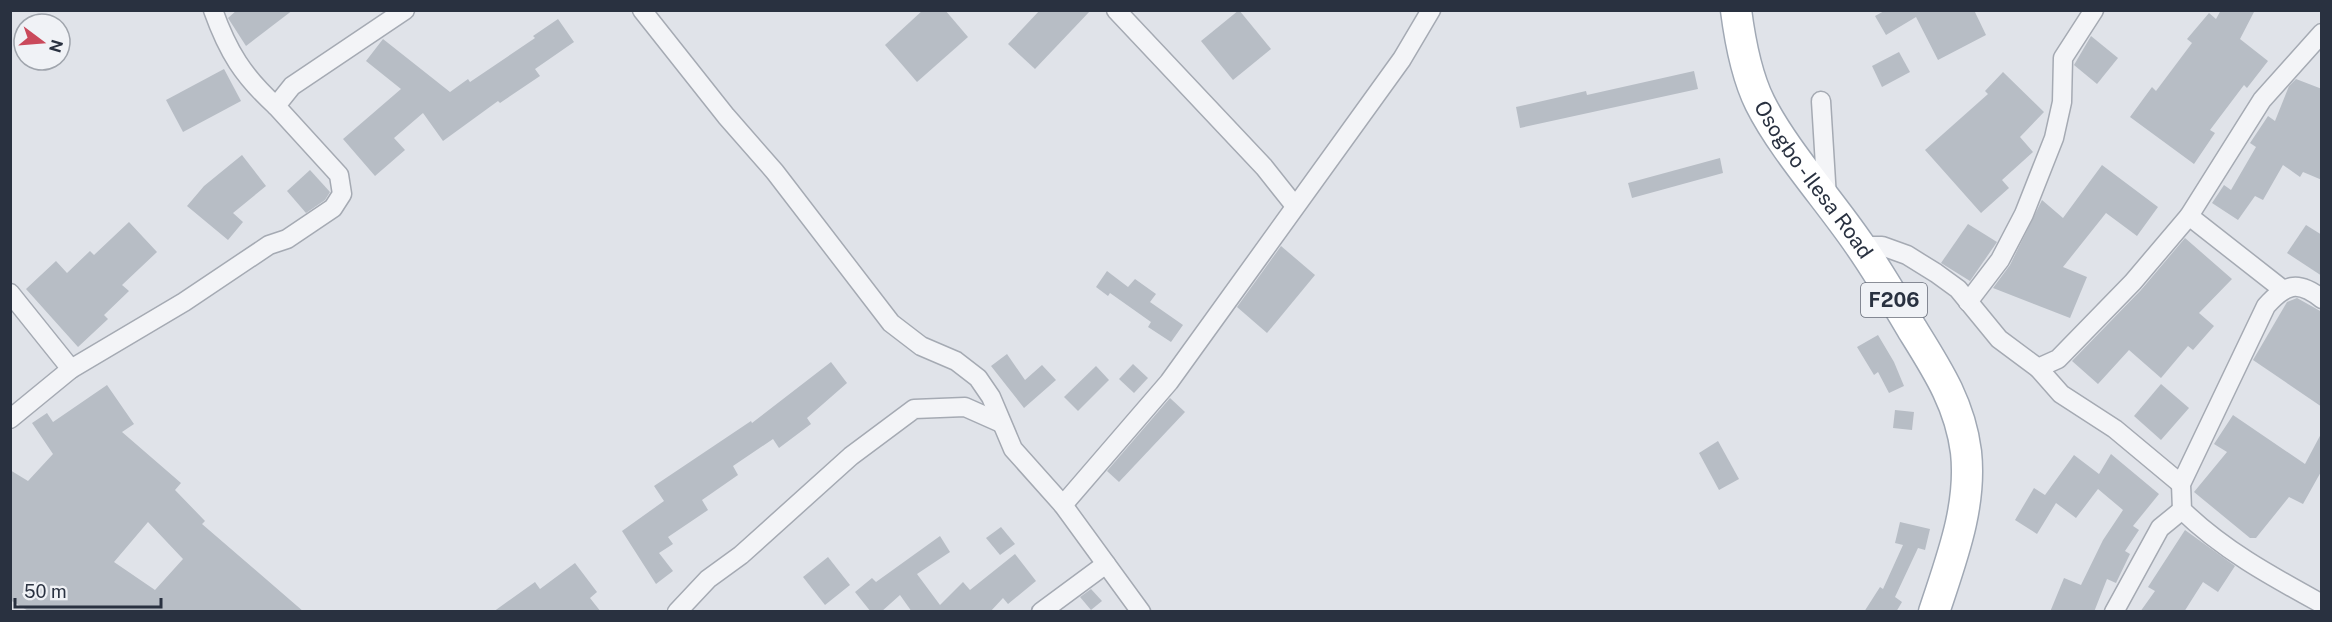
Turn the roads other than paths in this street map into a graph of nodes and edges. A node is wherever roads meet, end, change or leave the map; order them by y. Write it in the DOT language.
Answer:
graph roads {
  1 [pos="213,10"];
  2 [pos="405,10"];
  3 [pos="642,10"];
  4 [pos="1116,10"];
  5 [pos="1431,10"];
  6 [pos="1736,10"];
  7 [pos="2094,10"];
  8 [pos="2322,33"];
  9 [pos="1821,101"];
  10 [pos="276,106"];
  11 [pos="1827,199"];
  12 [pos="1295,206"];
  13 [pos="2189,216"];
  14 [pos="1861,246"];
  15 [pos="2282,289"];
  16 [pos="10,293"];
  17 [pos="2322,299"];
  18 [pos="1968,302"];
  19 [pos="2038,368"];
  20 [pos="71,369"];
  21 [pos="10,418"];
  22 [pos="1001,423"];
  23 [pos="2181,484"];
  24 [pos="1063,505"];
  25 [pos="2182,510"];
  26 [pos="1106,564"];
  27 [pos="2322,604"];
  28 [pos="676,612"];
  29 [pos="1041,612"];
  30 [pos="1141,612"];
  31 [pos="1934,612"];
  32 [pos="2114,612"];
  1 -- 10 [label="street"];
  2 -- 10 [label="street"];
  3 -- 22 [label="street"];
  4 -- 12 [label="street"];
  5 -- 12 [label="street"];
  6 -- 11 [label="main road, Osogbo - Ilesa Road / F206"];
  7 -- 18 [label="street"];
  8 -- 13 [label="street"];
  9 -- 11 [label="street"];
  10 -- 20 [label="street"];
  11 -- 14 [label="main road, Osogbo - Ilesa Road / F206"];
  12 -- 24 [label="street"];
  13 -- 15 [label="street"];
  13 -- 19 [label="street"];
  14 -- 18 [label="street"];
  14 -- 31 [label="main road, Osogbo - Ilesa Road / F206"];
  15 -- 17 [label="street"];
  15 -- 23 [label="street"];
  16 -- 20 [label="street"];
  18 -- 19 [label="street"];
  19 -- 23 [label="street"];
  20 -- 21 [label="street"];
  22 -- 24 [label="street"];
  22 -- 28 [label="street"];
  23 -- 25 [label="street"];
  24 -- 26 [label="street"];
  25 -- 27 [label="street"];
  25 -- 32 [label="street"];
  26 -- 29 [label="street"];
  26 -- 30 [label="street"];
}
